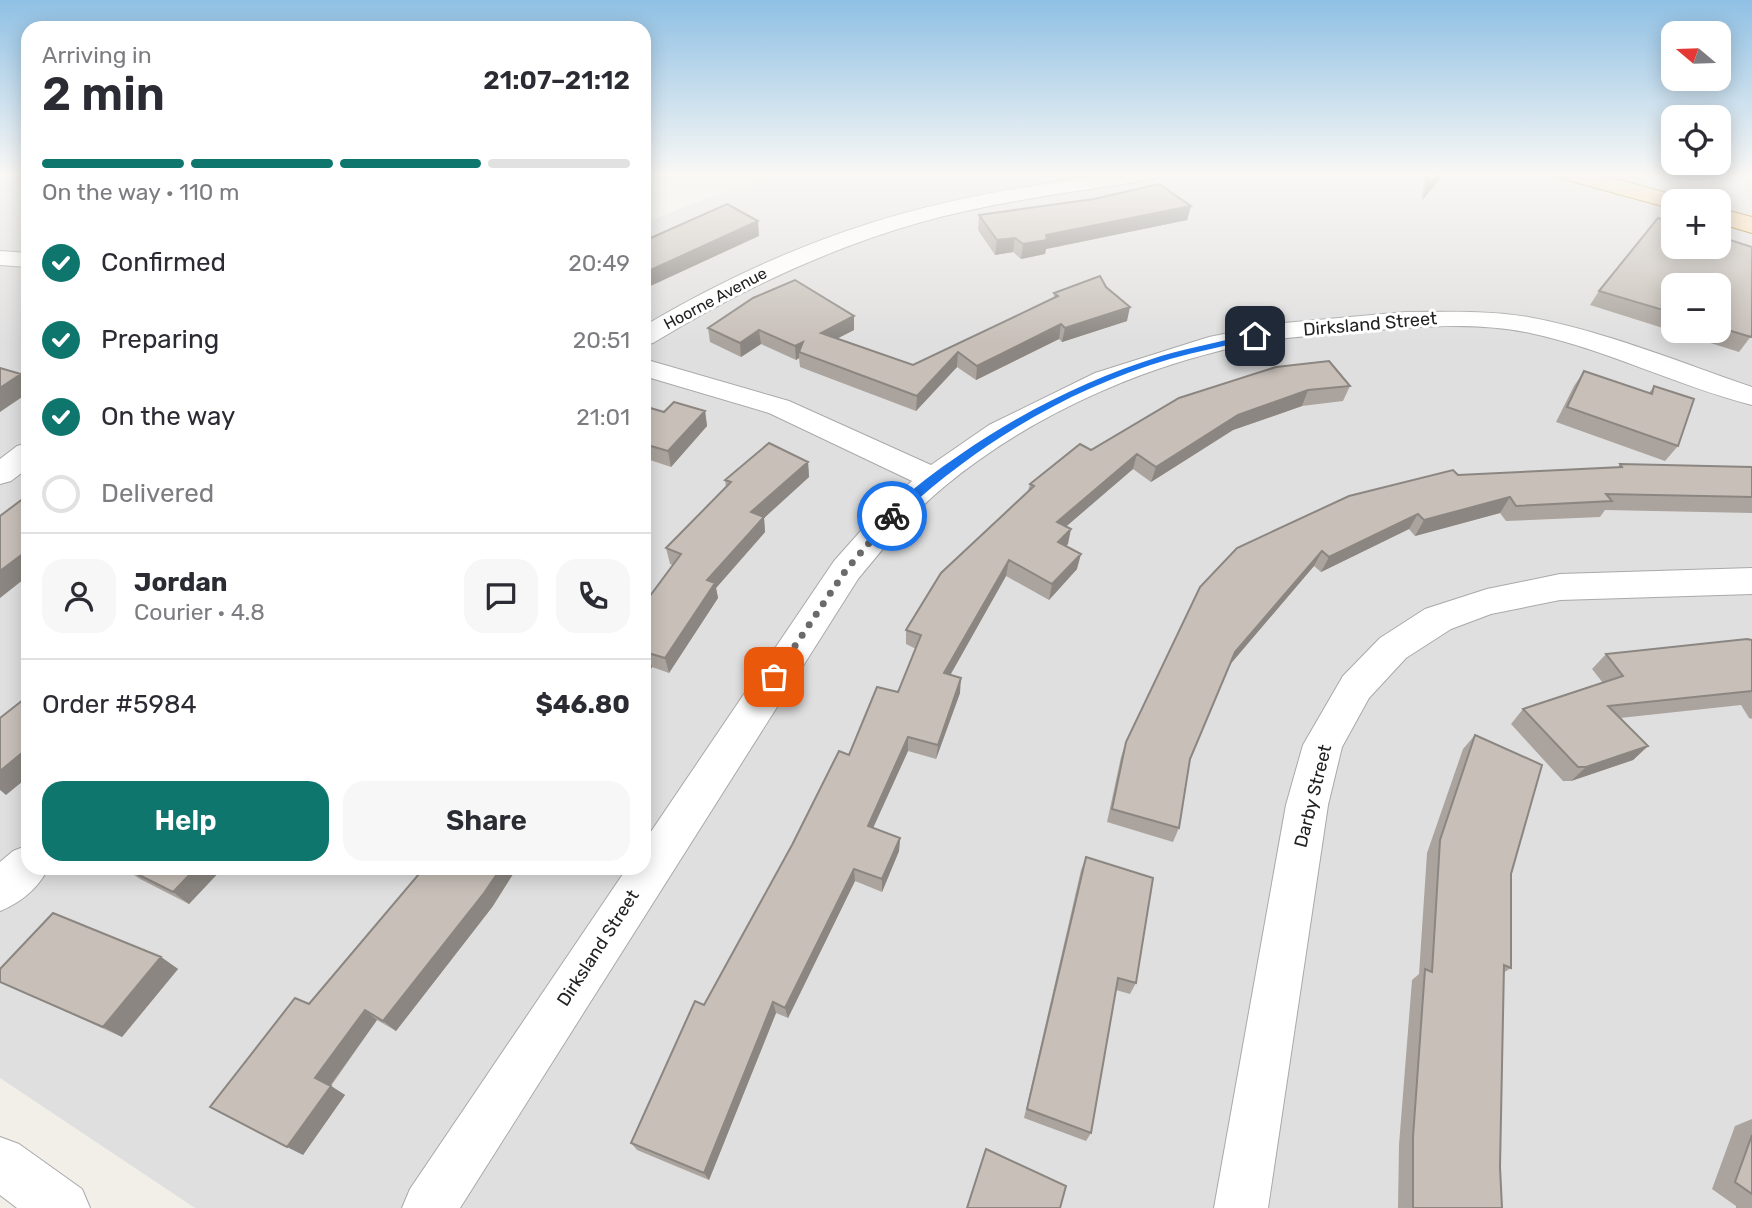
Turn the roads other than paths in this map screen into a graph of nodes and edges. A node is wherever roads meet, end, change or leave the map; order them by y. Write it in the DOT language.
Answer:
graph roads {
  1 [pos="876,229"];
  2 [pos="0,258"];
  3 [pos="21,260"];
  4 [pos="651,333"];
  5 [pos="651,369"];
  6 [pos="1752,397"];
  7 [pos="21,458"];
  8 [pos="0,474"];
  9 [pos="933,479"];
  10 [pos="1752,581"];
  11 [pos="651,866"];
  12 [pos="21,871"];
  13 [pos="645,875"];
  14 [pos="0,890"];
  15 [pos="0,1163"];
  16 [pos="63,1208"];
  17 [pos="429,1208"];
  18 [pos="1241,1208"];
  1 -- 4 [label="street, Hoorne Avenue"];
  2 -- 3 [label="street"];
  5 -- 9 [label="street"];
  6 -- 9 [label="street, Dirksland Street"];
  7 -- 8 [label="street"];
  9 -- 11 [label="street, Dirksland Street"];
  10 -- 18 [label="street, Darby Street"];
  12 -- 14 [label="street"];
  13 -- 17 [label="street, Dirksland Street"];
  15 -- 16 [label="street"];
}
